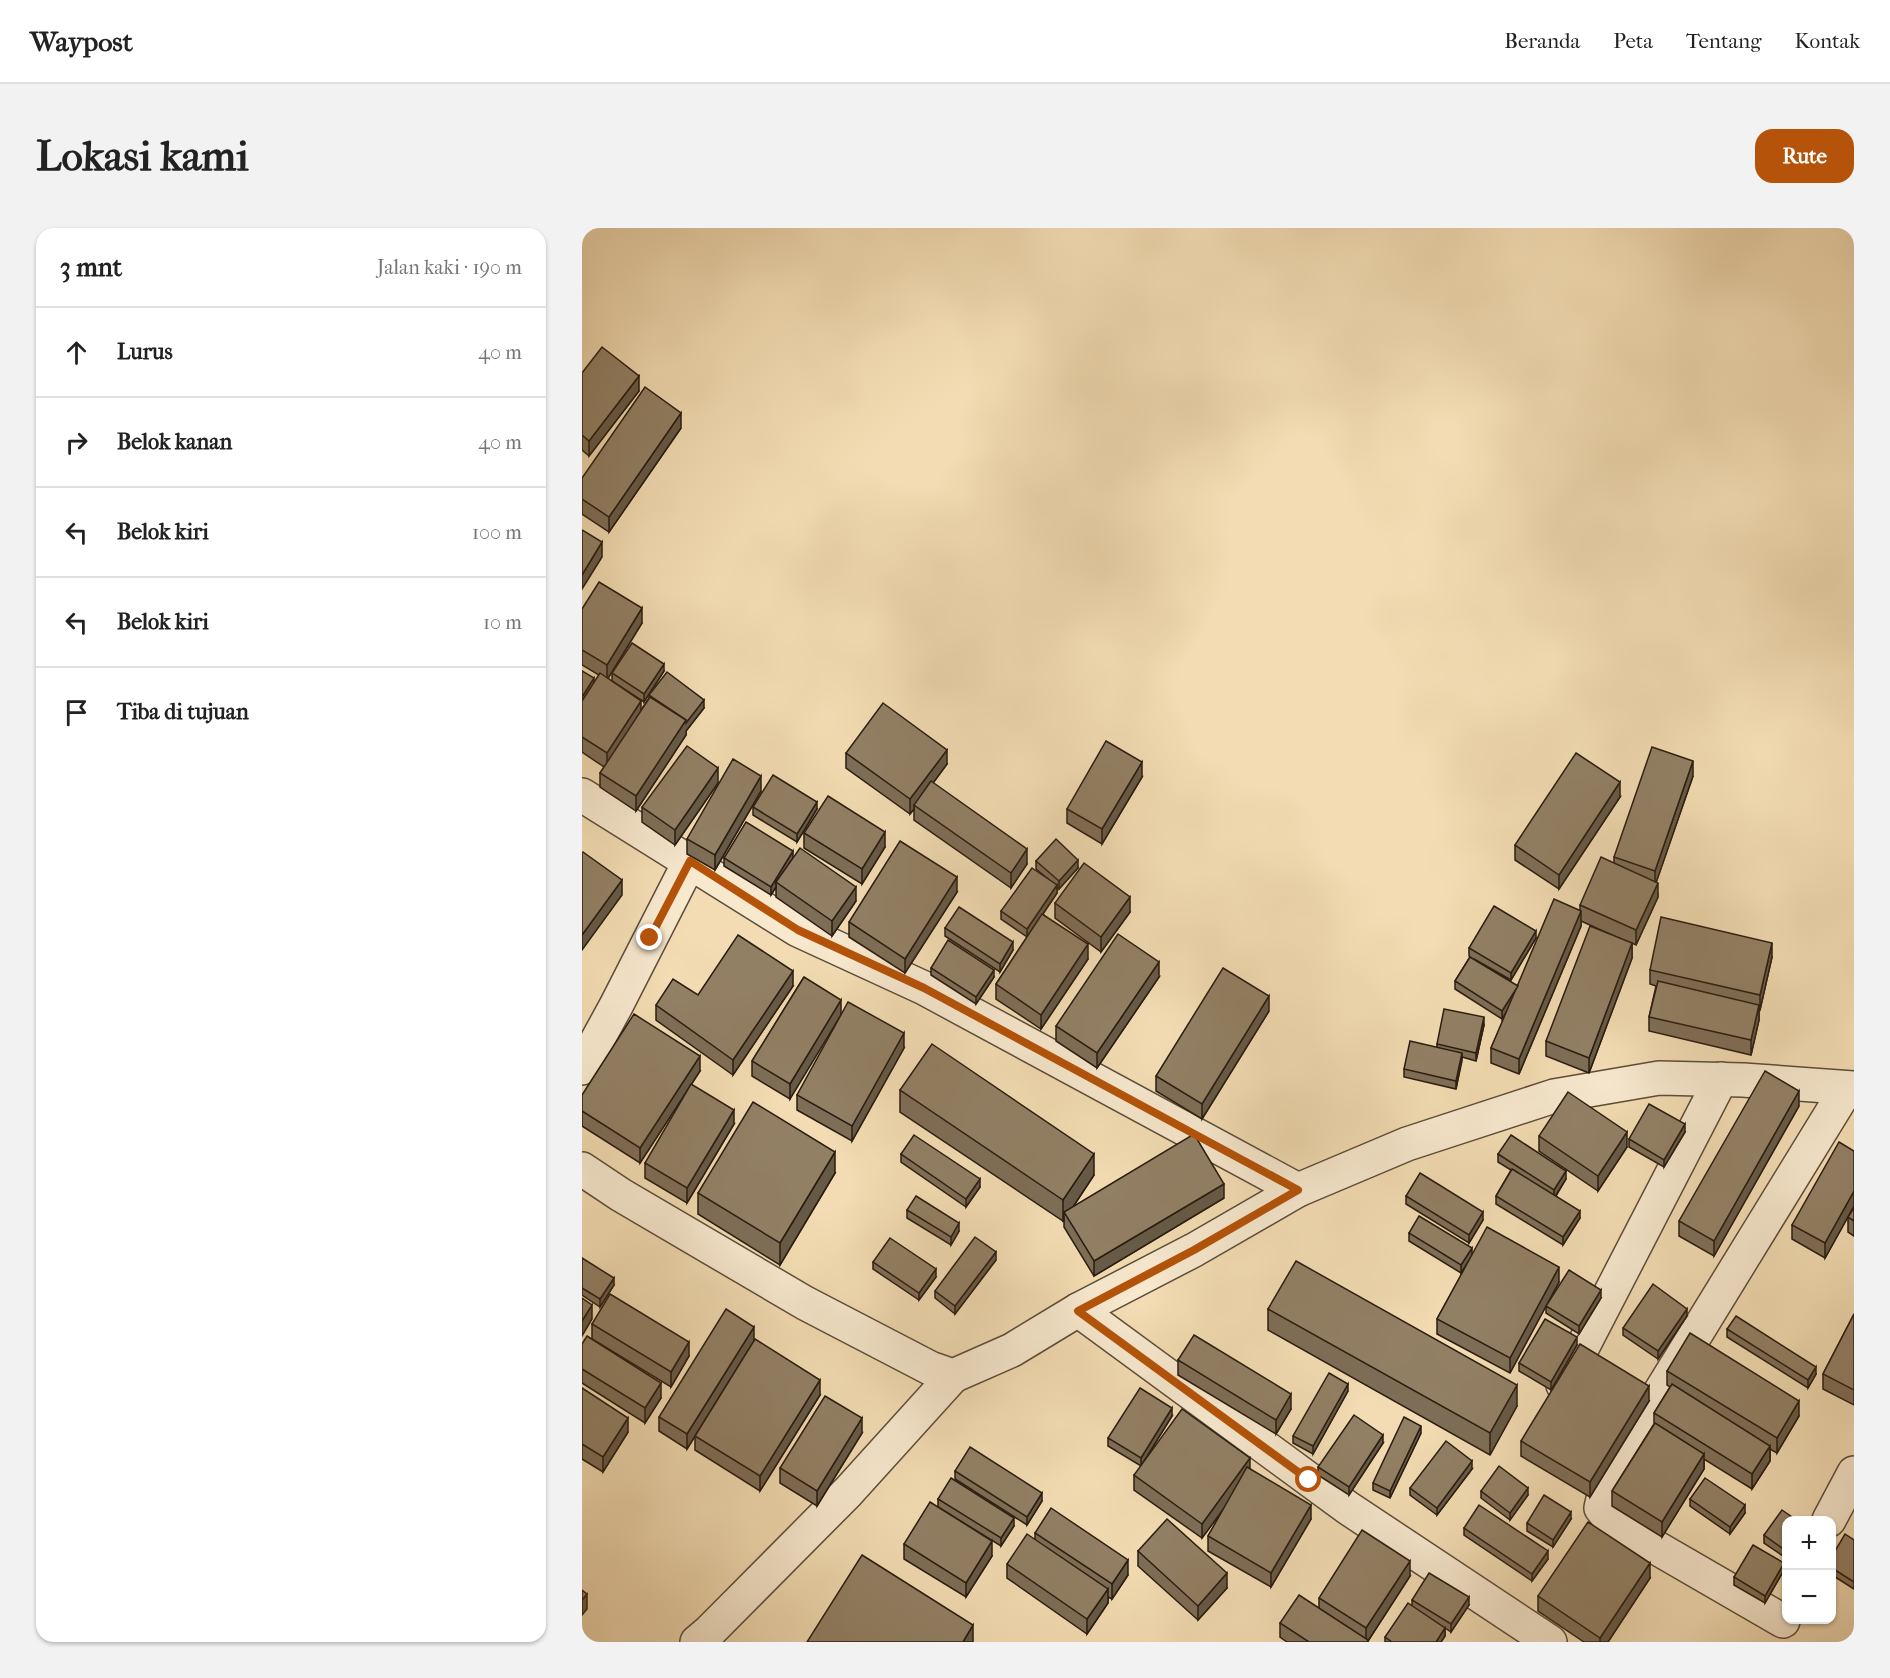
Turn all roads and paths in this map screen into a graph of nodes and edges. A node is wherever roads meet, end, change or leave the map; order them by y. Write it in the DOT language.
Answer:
graph roads {
  1 [pos="582,795"];
  2 [pos="690,861"];
  3 [pos="582,1068"];
  4 [pos="1721,1079"];
  5 [pos="1850,1088"];
  6 [pos="582,1169"];
  7 [pos="1298,1190"];
  8 [pos="1078,1311"];
  9 [pos="953,1376"];
  10 [pos="1559,1392"];
  11 [pos="1854,1473"];
  12 [pos="1832,1516"];
  13 [pos="1782,1625"];
  14 [pos="712,1638"];
  15 [pos="1550,1642"];
  1 -- 2 [label="street"];
  2 -- 3 [label="street"];
  2 -- 7 [label="street"];
  4 -- 5 [label="street"];
  4 -- 7 [label="street"];
  4 -- 10 [label="street"];
  5 -- 13 [label="street"];
  6 -- 9 [label="street"];
  7 -- 8 [label="street"];
  8 -- 9 [label="street"];
  8 -- 15 [label="street"];
  9 -- 14 [label="street"];
  11 -- 12 [label="street"];
}
